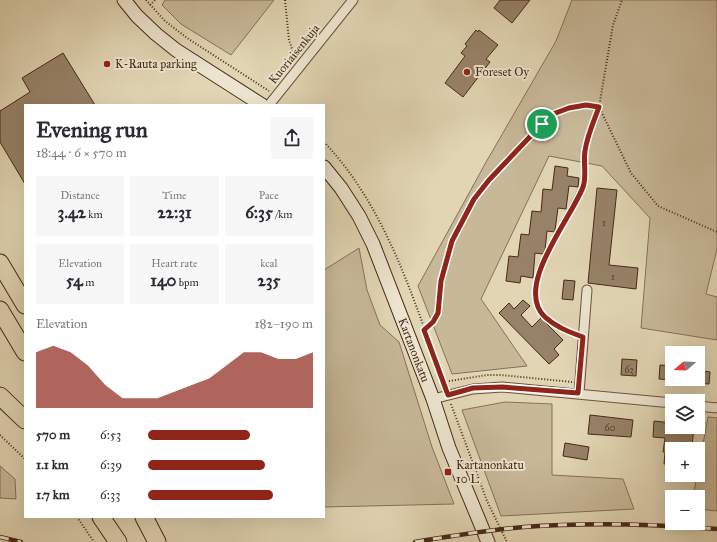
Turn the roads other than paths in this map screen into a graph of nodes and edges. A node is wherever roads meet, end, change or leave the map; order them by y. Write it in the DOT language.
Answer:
graph roads {
  1 [pos="124,0"];
  2 [pos="354,0"];
  3 [pos="260,104"];
  4 [pos="270,104"];
  5 [pos="325,169"];
  6 [pos="583,186"];
  7 [pos="0,263"];
  8 [pos="587,290"];
  9 [pos="24,303"];
  10 [pos="0,310"];
  11 [pos="583,337"];
  12 [pos="24,350"];
  13 [pos="578,393"];
  14 [pos="0,396"];
  15 [pos="433,399"];
  16 [pos="665,402"];
  17 [pos="705,407"];
  18 [pos="717,408"];
  19 [pos="24,419"];
  20 [pos="102,518"];
  21 [pos="112,518"];
  22 [pos="145,518"];
  23 [pos="118,542"];
  24 [pos="124,542"];
  25 [pos="157,542"];
  26 [pos="488,542"];
  1 -- 3 [label="main road"];
  2 -- 4 [label="street, Kuoriaisenkuja"];
  5 -- 15 [label="main road, Kartanonkatu"];
  6 -- 11 [label="lane"];
  7 -- 9 [label="highway"];
  8 -- 11 [label="street"];
  10 -- 12 [label="highway"];
  11 -- 13 [label="street"];
  13 -- 15 [label="street"];
  13 -- 16 [label="street"];
  14 -- 19 [label="highway"];
  15 -- 26 [label="main road, Kartanonkatu"];
  17 -- 18 [label="street"];
  20 -- 23 [label="highway"];
  21 -- 24 [label="highway"];
  22 -- 25 [label="highway"];
}
